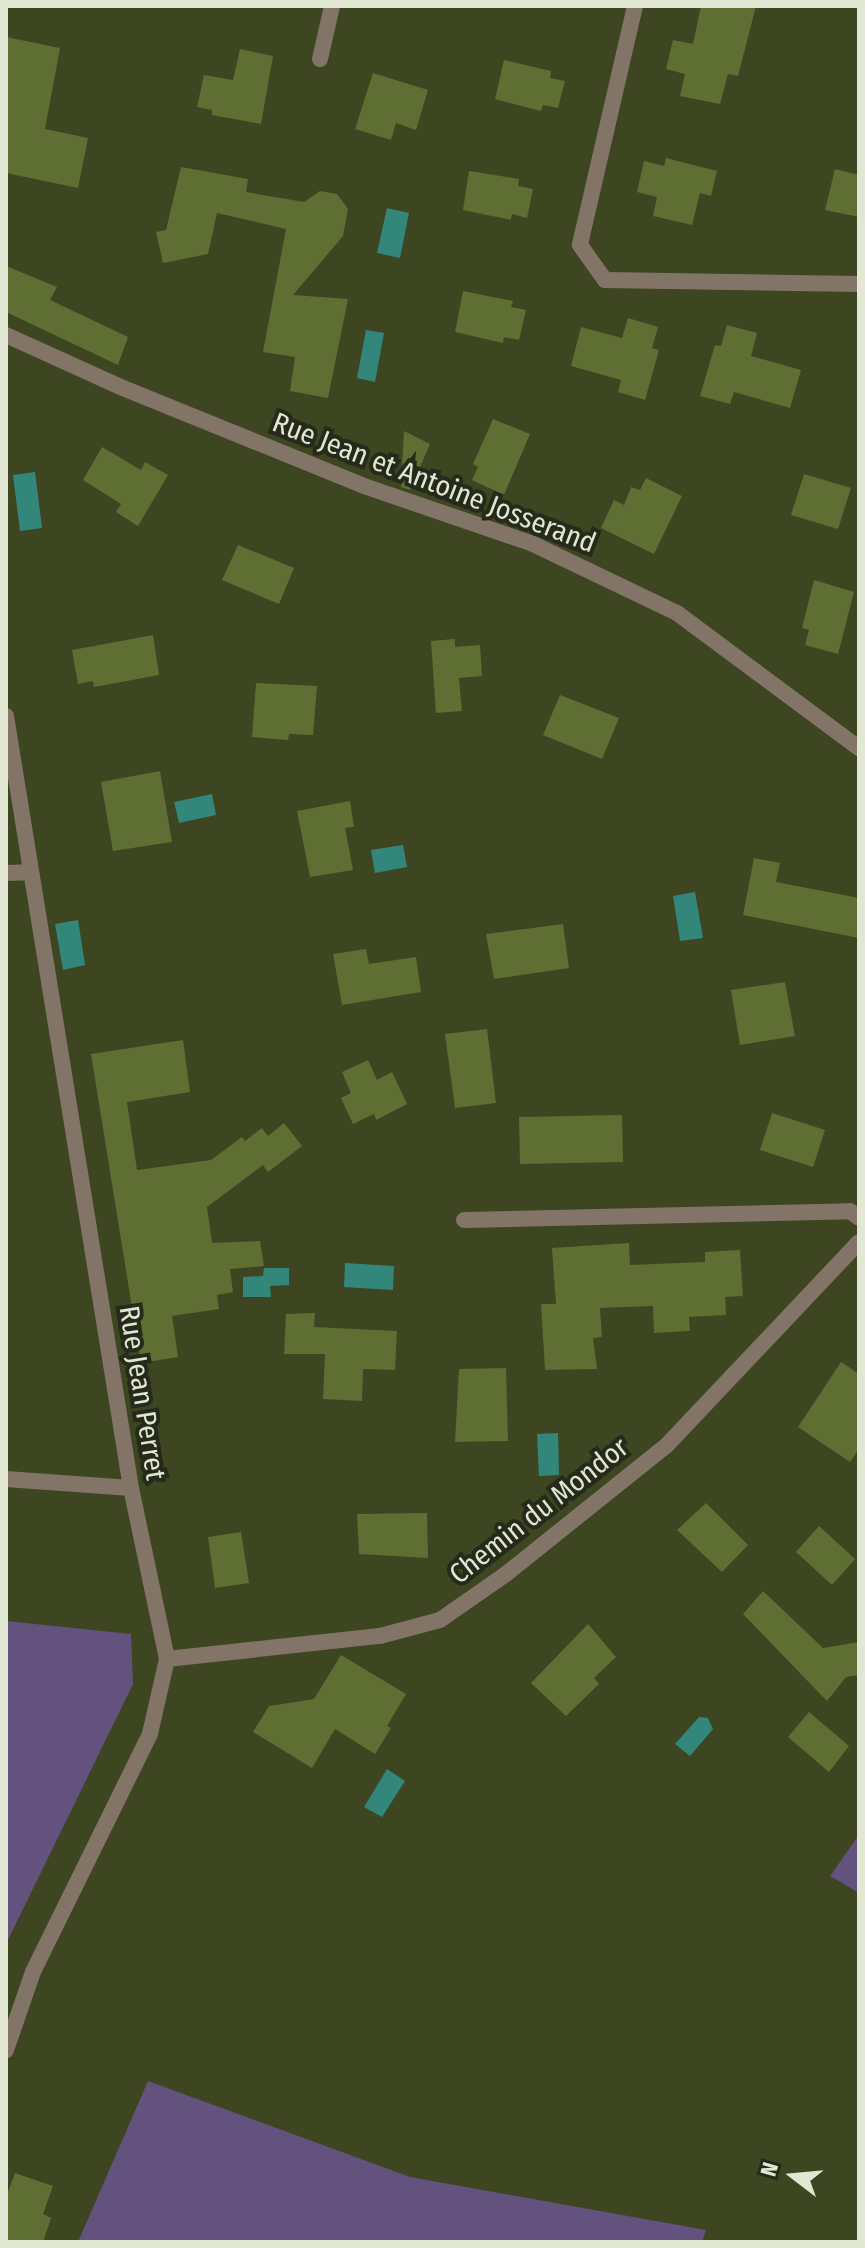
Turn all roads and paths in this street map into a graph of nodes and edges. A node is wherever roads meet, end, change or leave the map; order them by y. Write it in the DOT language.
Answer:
graph roads {
  1 [pos="332,6"];
  2 [pos="635,6"];
  3 [pos="320,59"];
  4 [pos="859,284"];
  5 [pos="6,335"];
  6 [pos="6,716"];
  7 [pos="859,748"];
  8 [pos="29,872"];
  9 [pos="6,873"];
  10 [pos="859,1218"];
  11 [pos="464,1220"];
  12 [pos="859,1242"];
  13 [pos="6,1479"];
  14 [pos="131,1488"];
  15 [pos="167,1659"];
  16 [pos="6,2050"];
  1 -- 3 [label="street"];
  2 -- 4 [label="street"];
  5 -- 7 [label="street, Rue Jean et Antoine Josserand"];
  6 -- 8 [label="street, Rue Jean Perret"];
  8 -- 9 [label="street"];
  8 -- 14 [label="street, Rue Jean Perret"];
  10 -- 11 [label="street"];
  12 -- 15 [label="street, Chemin du Mondor"];
  13 -- 14 [label="street"];
  14 -- 15 [label="street, Rue Jean Perret"];
  15 -- 16 [label="street, Rue Jean Perret"];
}
